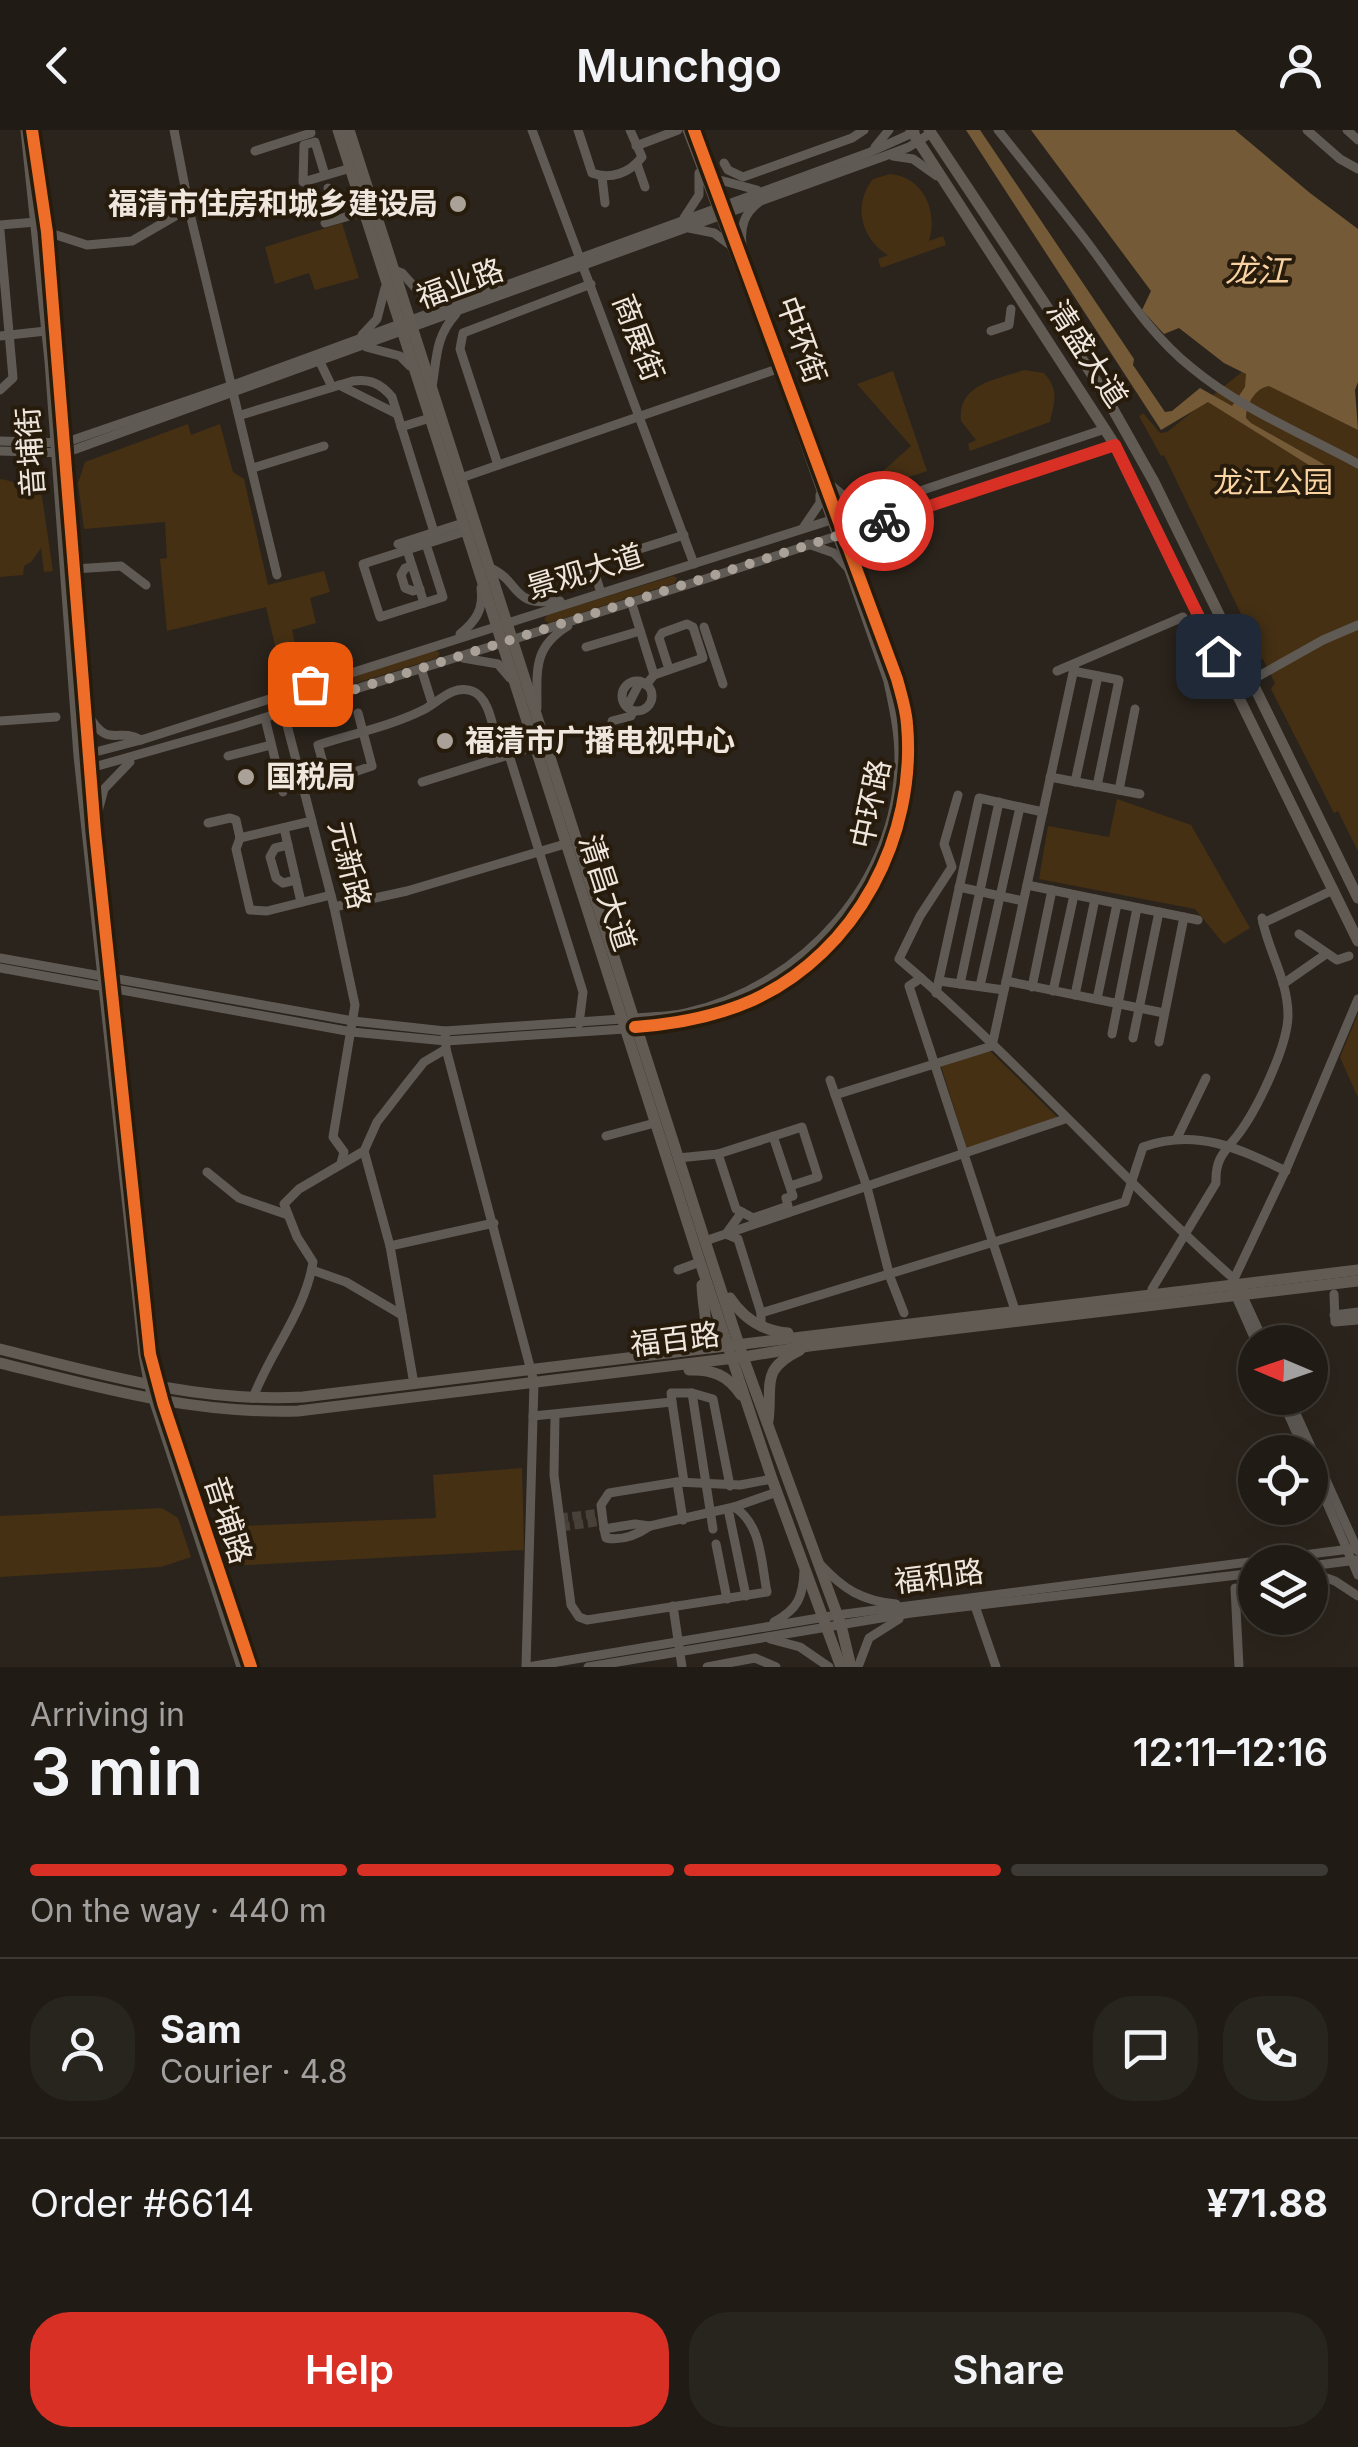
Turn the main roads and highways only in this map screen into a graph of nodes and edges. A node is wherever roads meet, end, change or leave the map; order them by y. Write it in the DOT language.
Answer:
graph roads {
  1 [pos="338,130"];
  2 [pos="349,130"];
  3 [pos="930,131"];
  4 [pos="915,133"];
  5 [pos="388,275"];
  6 [pos="405,326"];
  7 [pos="483,569"];
  8 [pos="506,641"];
  9 [pos="1358,898"];
  10 [pos="1358,941"];
  11 [pos="629,1023"];
  12 [pos="702,1267"];
  13 [pos="1358,1270"];
  14 [pos="1358,1281"];
  15 [pos="722,1286"];
  16 [pos="1236,1287"];
  17 [pos="808,1340"];
  18 [pos="0,1349"];
  19 [pos="736,1353"];
  20 [pos="0,1362"];
  21 [pos="656,1362"];
  22 [pos="534,1376"];
  23 [pos="156,1395"];
  24 [pos="748,1408"];
  25 [pos="768,1425"];
  26 [pos="810,1562"];
  27 [pos="832,1621"];
  28 [pos="841,1667"];
  29 [pos="854,1667"];
  1 -- 5 [label="main road, 清昌大道"];
  2 -- 5 [label="main road, 清昌大道"];
  3 -- 9 [label="main road, 清盛大道"];
  4 -- 10 [label="main road, 清盛大道"];
  5 -- 6 [label="main road, 清昌大道"];
  6 -- 7 [label="main road, 清昌大道"];
  6 -- 7 [label="main road, 清昌大道"];
  7 -- 8 [label="main road, 清昌大道"];
  8 -- 11 [label="main road, 清昌大道"];
  8 -- 11 [label="main road, 清昌大道"];
  11 -- 12 [label="main road, 清昌大道"];
  11 -- 15 [label="main road, 清昌大道"];
  12 -- 19 [label="main road, 清昌大道"];
  12 -- 21 [label="main road"];
  13 -- 16 [label="main road, 福百路"];
  14 -- 16 [label="main road, 福百路"];
  15 -- 17 [label="main road"];
  15 -- 19 [label="main road, 清昌大道"];
  16 -- 17 [label="main road, 福百路"];
  16 -- 17 [label="main road, 福百路"];
  17 -- 19 [label="main road, 福百路"];
  17 -- 25 [label="main road"];
  18 -- 23 [label="main road, 福百路"];
  19 -- 21 [label="main road, 福百路"];
  19 -- 24 [label="main road, 清昌大道"];
  19 -- 25 [label="main road, 清昌大道"];
  20 -- 23 [label="main road, 福百路"];
  21 -- 22 [label="main road, 福百路"];
  21 -- 24 [label="main road"];
  22 -- 23 [label="main road, 福百路"];
  22 -- 23 [label="main road, 福百路"];
  24 -- 26 [label="main road, 清昌大道"];
  25 -- 26 [label="main road, 清昌大道"];
  26 -- 27 [label="main road, 清昌大道"];
  27 -- 28 [label="main road, 清昌大道"];
  27 -- 29 [label="main road, 清昌大道"];
}
